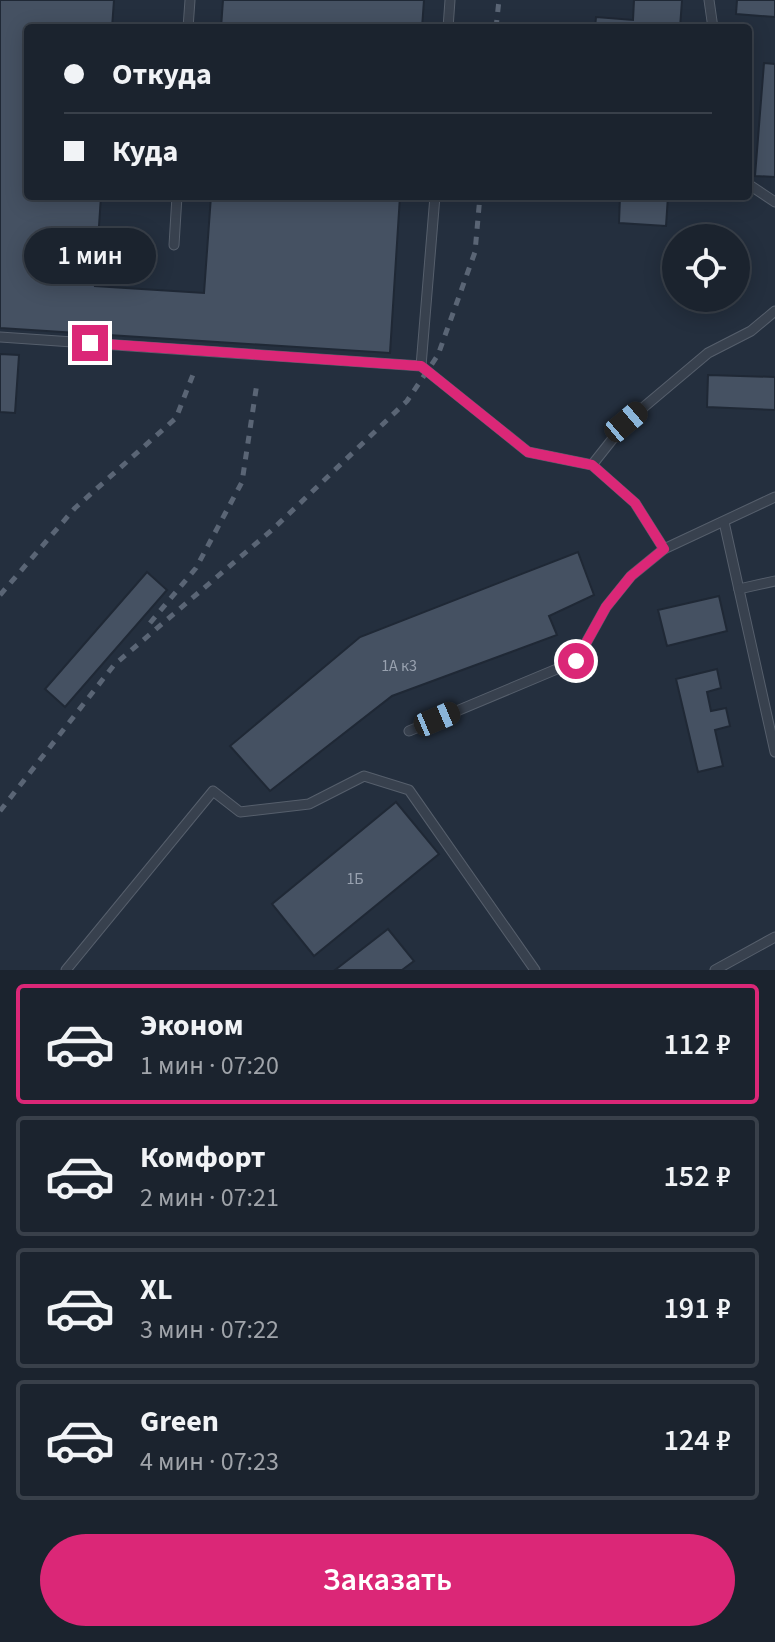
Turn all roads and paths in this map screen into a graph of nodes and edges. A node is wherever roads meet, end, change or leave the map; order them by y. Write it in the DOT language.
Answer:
graph roads {
  1 [pos="190,0"];
  2 [pos="450,0"];
  3 [pos="709,0"];
  4 [pos="188,24"];
  5 [pos="448,24"];
  6 [pos="712,24"];
  7 [pos="752,187"];
  8 [pos="177,200"];
  9 [pos="435,200"];
  10 [pos="775,202"];
  11 [pos="174,245"];
  12 [pos="775,311"];
  13 [pos="0,337"];
  14 [pos="421,366"];
  15 [pos="592,465"];
  16 [pos="775,497"];
  17 [pos="724,522"];
  18 [pos="664,549"];
  19 [pos="775,581"];
  20 [pos="739,589"];
  21 [pos="409,731"];
  22 [pos="775,752"];
  23 [pos="775,937"];
  24 [pos="66,970"];
  25 [pos="535,970"];
  26 [pos="715,970"];
  1 -- 4 [label="lane"];
  2 -- 5 [label="lane"];
  3 -- 6 [label="lane"];
  7 -- 10 [label="lane"];
  8 -- 11 [label="lane"];
  9 -- 14 [label="lane"];
  12 -- 15 [label="lane"];
  13 -- 14 [label="lane"];
  14 -- 15 [label="lane"];
  15 -- 18 [label="lane"];
  16 -- 17 [label="lane"];
  17 -- 18 [label="lane"];
  17 -- 20 [label="lane"];
  18 -- 21 [label="lane"];
  19 -- 20 [label="lane"];
  20 -- 22 [label="lane"];
  23 -- 26 [label="lane"];
  24 -- 25 [label="lane"];
}
